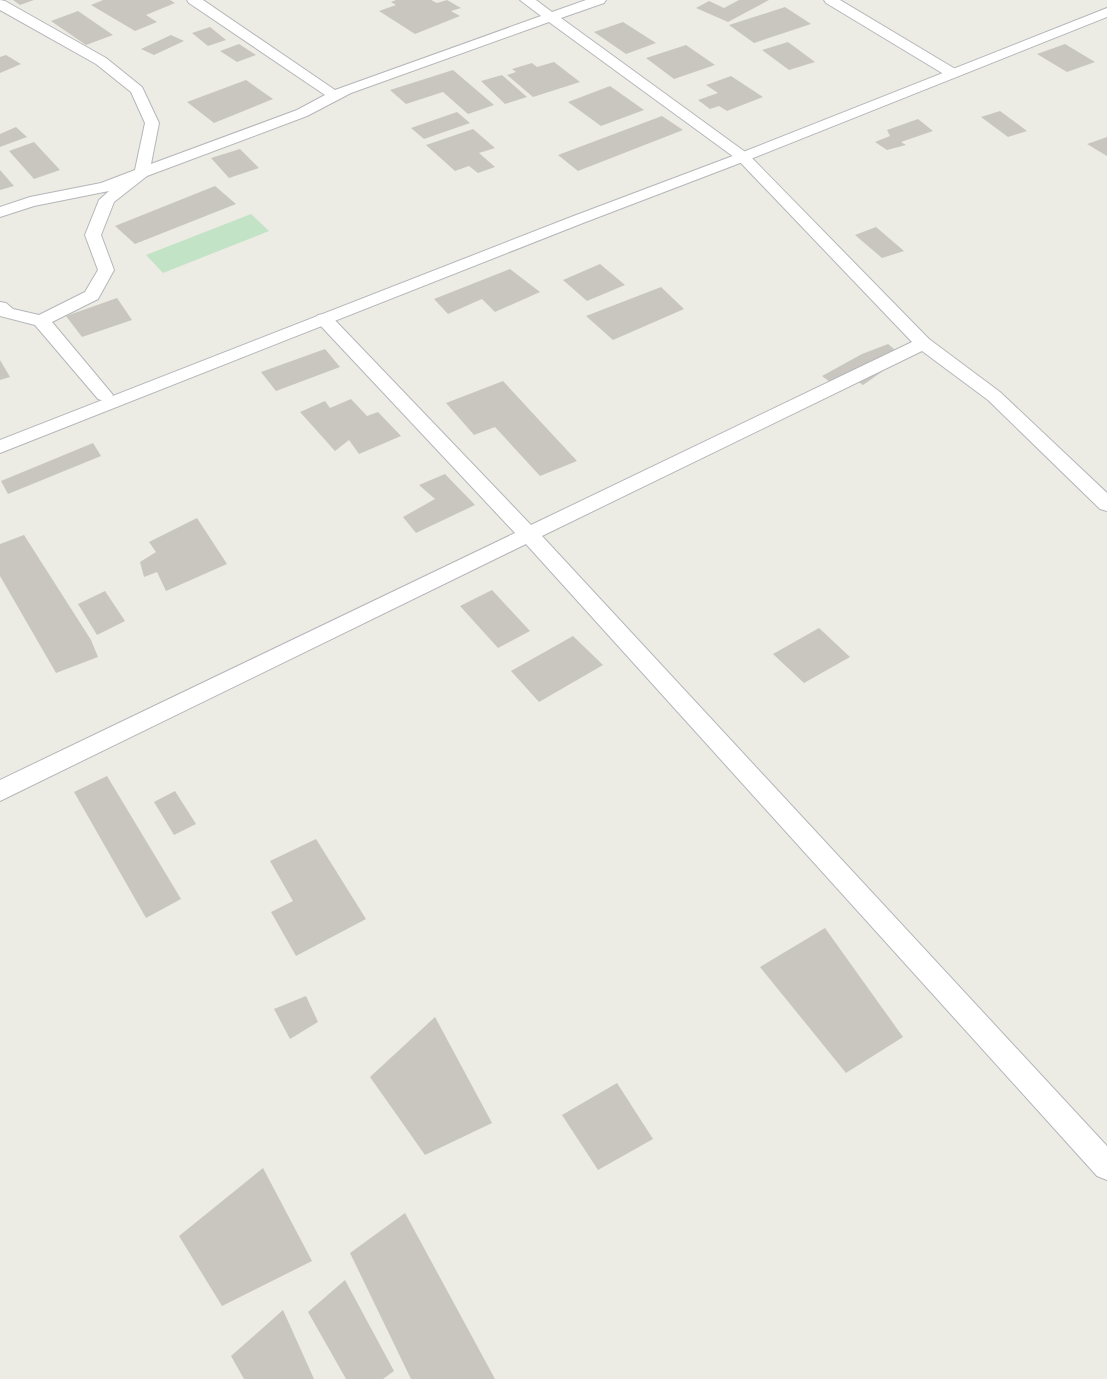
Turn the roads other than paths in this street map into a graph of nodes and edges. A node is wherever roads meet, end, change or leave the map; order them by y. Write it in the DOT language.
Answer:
graph roads {
  1 [pos="194,0"];
  2 [pos="527,0"];
  3 [pos="599,0"];
  4 [pos="831,0"];
  5 [pos="0,4"];
  6 [pos="1107,12"];
  7 [pos="550,17"];
  8 [pos="952,73"];
  9 [pos="335,96"];
  10 [pos="743,157"];
  11 [pos="142,173"];
  12 [pos="0,212"];
  13 [pos="0,307"];
  14 [pos="324,319"];
  15 [pos="41,321"];
  16 [pos="923,343"];
  17 [pos="104,395"];
  18 [pos="0,447"];
  19 [pos="1107,504"];
  20 [pos="528,534"];
  21 [pos="0,791"];
  22 [pos="1107,1166"];
  1 -- 9 [label="street"];
  2 -- 7 [label="street"];
  3 -- 7 [label="street"];
  4 -- 8 [label="street"];
  5 -- 11 [label="street"];
  6 -- 8 [label="street"];
  7 -- 9 [label="street"];
  7 -- 10 [label="street"];
  8 -- 10 [label="street"];
  9 -- 11 [label="street"];
  10 -- 14 [label="street"];
  10 -- 16 [label="street"];
  11 -- 12 [label="street"];
  11 -- 15 [label="street"];
  13 -- 15 [label="street"];
  14 -- 18 [label="street"];
  14 -- 20 [label="street"];
  15 -- 17 [label="street"];
  16 -- 19 [label="street"];
  16 -- 20 [label="street"];
  20 -- 21 [label="street"];
  20 -- 22 [label="street"];
}
